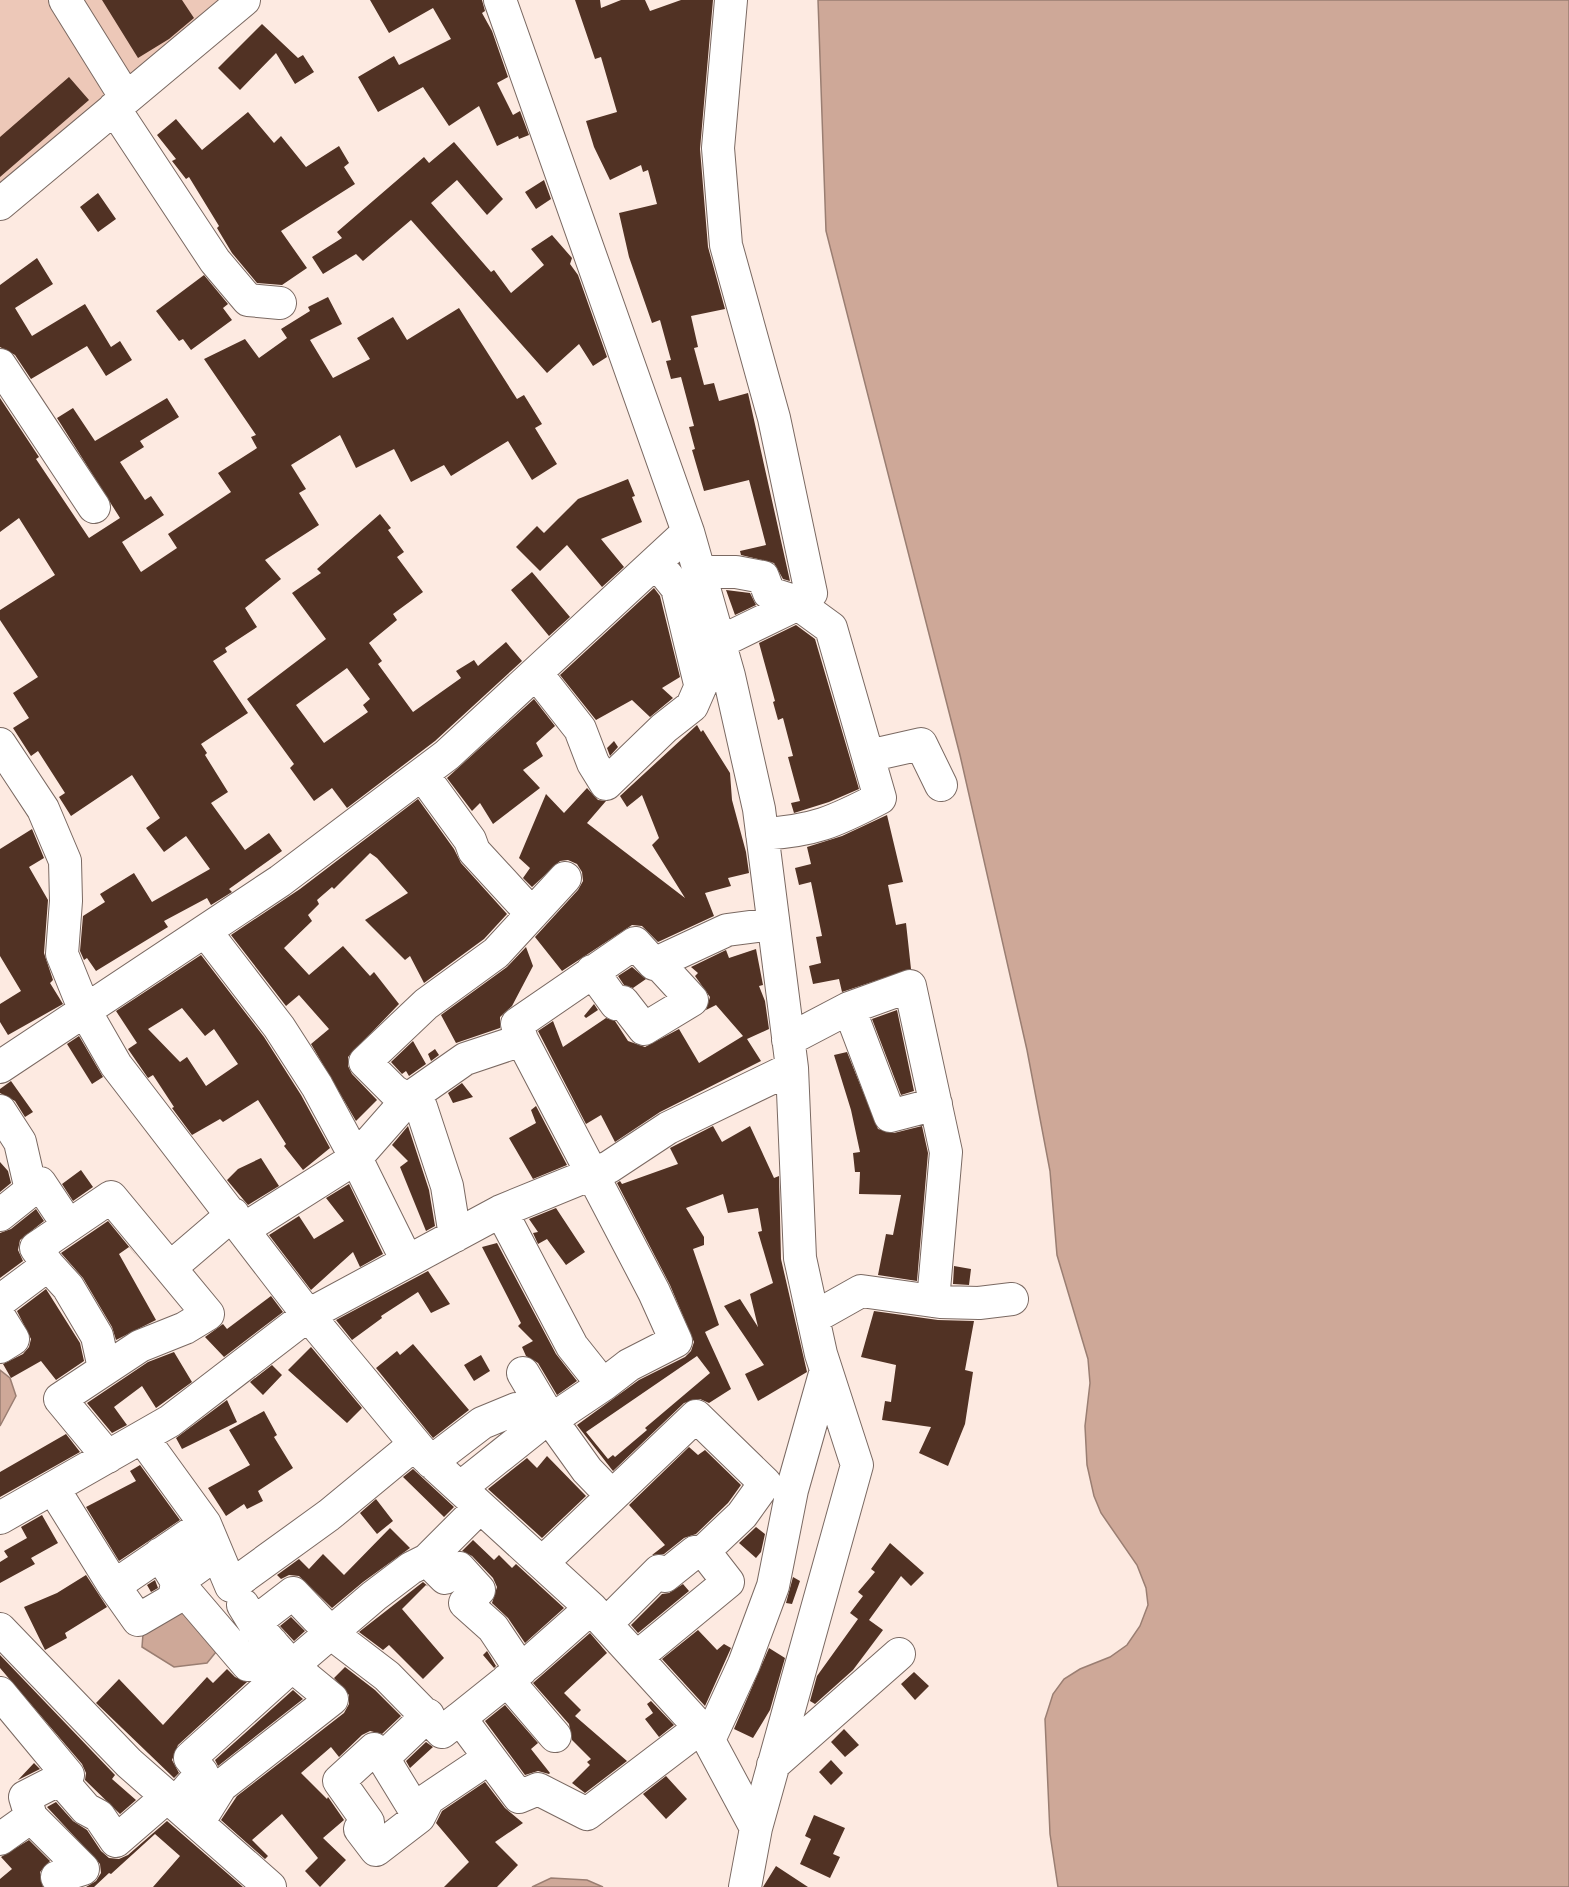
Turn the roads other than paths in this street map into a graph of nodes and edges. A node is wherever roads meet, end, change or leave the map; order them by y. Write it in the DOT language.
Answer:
graph roads {
  1 [pos="65,0"];
  2 [pos="243,0"];
  3 [pos="500,0"];
  4 [pos="730,0"];
  5 [pos="120,103"];
  6 [pos="0,204"];
  7 [pos="280,303"];
  8 [pos="0,365"];
  9 [pos="94,507"];
  10 [pos="688,532"];
  11 [pos="656,562"];
  12 [pos="700,572"];
  13 [pos="798,604"];
  14 [pos="720,642"];
  15 [pos="536,673"];
  16 [pos="699,684"];
  17 [pos="0,744"];
  18 [pos="868,756"];
  19 [pos="422,774"];
  20 [pos="941,785"];
  21 [pos="762,834"];
  22 [pos="565,878"];
  23 [pos="532,914"];
  24 [pos="773,924"];
  25 [pos="206,932"];
  26 [pos="657,962"];
  27 [pos="592,971"];
  28 [pos="849,1008"];
  29 [pos="85,1011"];
  30 [pos="522,1040"];
  31 [pos="790,1054"];
  32 [pos="0,1067"];
  33 [pos="408,1099"];
  34 [pos="936,1104"];
  35 [pos="0,1111"];
  36 [pos="357,1160"];
  37 [pos="592,1174"];
  38 [pos="31,1190"];
  39 [pos="501,1211"];
  40 [pos="0,1215"];
  41 [pos="238,1222"];
  42 [pos="68,1225"];
  43 [pos="455,1236"];
  44 [pos="407,1261"];
  45 [pos="48,1265"];
  46 [pos="170,1268"];
  47 [pos="1012,1299"];
  48 [pos="0,1301"];
  49 [pos="933,1301"];
  50 [pos="308,1315"];
  51 [pos="0,1318"];
  52 [pos="813,1318"];
  53 [pos="0,1347"];
  54 [pos="104,1368"];
  55 [pos="826,1370"];
  56 [pos="523,1373"];
  57 [pos="603,1385"];
  58 [pos="550,1419"];
  59 [pos="142,1437"];
  60 [pos="423,1453"];
  61 [pos="108,1457"];
  62 [pos="53,1488"];
  63 [pos="611,1495"];
  64 [pos="470,1498"];
  65 [pos="0,1518"];
  66 [pos="205,1524"];
  67 [pos="704,1551"];
  68 [pos="217,1553"];
  69 [pos="160,1554"];
  70 [pos="427,1560"];
  71 [pos="542,1563"];
  72 [pos="177,1582"];
  73 [pos="114,1586"];
  74 [pos="231,1586"];
  75 [pos="598,1616"];
  76 [pos="0,1629"];
  77 [pos="263,1633"];
  78 [pos="332,1634"];
  79 [pos="899,1654"];
  80 [pos="637,1658"];
  81 [pos="292,1666"];
  82 [pos="514,1675"];
  83 [pos="0,1693"];
  84 [pos="236,1715"];
  85 [pos="428,1715"];
  86 [pos="460,1718"];
  87 [pos="704,1734"];
  88 [pos="555,1736"];
  89 [pos="268,1751"];
  90 [pos="383,1758"];
  91 [pos="489,1758"];
  92 [pos="773,1765"];
  93 [pos="60,1779"];
  94 [pos="181,1807"];
  95 [pos="31,1817"];
  96 [pos="419,1817"];
  97 [pos="756,1828"];
  98 [pos="0,1839"];
  99 [pos="116,1841"];
  100 [pos="62,1880"];
  101 [pos="270,1887"];
  102 [pos="745,1887"];
  1 -- 5 [label="street"];
  2 -- 5 [label="street"];
  3 -- 10 [label="street"];
  4 -- 13 [label="street"];
  5 -- 6 [label="street"];
  5 -- 7 [label="street"];
  8 -- 9 [label="street"];
  10 -- 11 [label="street"];
  10 -- 12 [label="street"];
  11 -- 15 [label="street"];
  11 -- 16 [label="street"];
  12 -- 13 [label="street"];
  12 -- 14 [label="street"];
  13 -- 14 [label="street"];
  13 -- 18 [label="street"];
  14 -- 16 [label="street"];
  14 -- 21 [label="street"];
  15 -- 16 [label="street"];
  15 -- 19 [label="street"];
  17 -- 29 [label="street"];
  18 -- 20 [label="street"];
  18 -- 21 [label="street"];
  19 -- 23 [label="street"];
  19 -- 25 [label="street"];
  21 -- 24 [label="street"];
  22 -- 23 [label="street"];
  23 -- 33 [label="street"];
  24 -- 26 [label="street"];
  24 -- 31 [label="street"];
  25 -- 29 [label="street"];
  25 -- 36 [label="street"];
  26 -- 27 [label="street"];
  26 -- 27 [label="street"];
  27 -- 30 [label="street"];
  28 -- 31 [label="street"];
  28 -- 34 [label="street"];
  28 -- 34 [label="street"];
  29 -- 32 [label="street"];
  29 -- 41 [label="street"];
  30 -- 33 [label="street"];
  30 -- 37 [label="street"];
  31 -- 37 [label="street"];
  31 -- 52 [label="street"];
  33 -- 36 [label="street"];
  33 -- 43 [label="street"];
  34 -- 49 [label="street"];
  35 -- 38 [label="street"];
  36 -- 41 [label="street"];
  36 -- 44 [label="street"];
  37 -- 39 [label="street"];
  37 -- 57 [label="street"];
  38 -- 40 [label="street"];
  38 -- 42 [label="street"];
  39 -- 43 [label="street"];
  39 -- 57 [label="street"];
  41 -- 46 [label="street"];
  41 -- 50 [label="street"];
  42 -- 45 [label="street"];
  42 -- 46 [label="street"];
  43 -- 44 [label="street"];
  44 -- 50 [label="street"];
  45 -- 48 [label="street"];
  45 -- 54 [label="street"];
  46 -- 54 [label="street"];
  47 -- 49 [label="street"];
  49 -- 52 [label="street"];
  50 -- 59 [label="street"];
  50 -- 60 [label="street"];
  51 -- 53 [label="street"];
  52 -- 55 [label="street"];
  54 -- 61 [label="street"];
  55 -- 87 [label="street"];
  55 -- 92 [label="street"];
  56 -- 58 [label="street"];
  57 -- 58 [label="street"];
  58 -- 60 [label="street"];
  58 -- 63 [label="street"];
  58 -- 64 [label="street"];
  59 -- 61 [label="street"];
  59 -- 66 [label="street"];
  60 -- 64 [label="street"];
  60 -- 74 [label="street"];
  61 -- 62 [label="street"];
  62 -- 65 [label="street"];
  62 -- 73 [label="street"];
  63 -- 67 [label="street"];
  63 -- 71 [label="street"];
  64 -- 70 [label="street"];
  64 -- 71 [label="street"];
  66 -- 68 [label="street"];
  66 -- 69 [label="street"];
  67 -- 75 [label="street"];
  67 -- 80 [label="street"];
  68 -- 72 [label="street"];
  68 -- 74 [label="street"];
  69 -- 72 [label="street"];
  69 -- 73 [label="street"];
  70 -- 78 [label="street"];
  70 -- 82 [label="street"];
  71 -- 75 [label="street"];
  72 -- 73 [label="street"];
  72 -- 77 [label="street"];
  74 -- 77 [label="street"];
  75 -- 80 [label="street"];
  75 -- 82 [label="street"];
  76 -- 94 [label="street"];
  77 -- 78 [label="street"];
  77 -- 81 [label="street"];
  78 -- 81 [label="street"];
  78 -- 85 [label="street"];
  79 -- 92 [label="street"];
  80 -- 87 [label="street"];
  81 -- 84 [label="street"];
  81 -- 89 [label="street"];
  82 -- 86 [label="street"];
  82 -- 88 [label="street"];
  83 -- 93 [label="street"];
  84 -- 89 [label="street"];
  84 -- 94 [label="street"];
  85 -- 86 [label="street"];
  85 -- 90 [label="street"];
  86 -- 91 [label="street"];
  87 -- 91 [label="street"];
  87 -- 97 [label="street"];
  89 -- 94 [label="street"];
  90 -- 96 [label="street"];
  90 -- 96 [label="street"];
  91 -- 96 [label="street"];
  92 -- 97 [label="street"];
  93 -- 95 [label="street"];
  93 -- 99 [label="street"];
  94 -- 99 [label="street"];
  94 -- 101 [label="street"];
  95 -- 98 [label="street"];
  95 -- 100 [label="street"];
  97 -- 102 [label="street"];
  99 -- 100 [label="street"];
}
